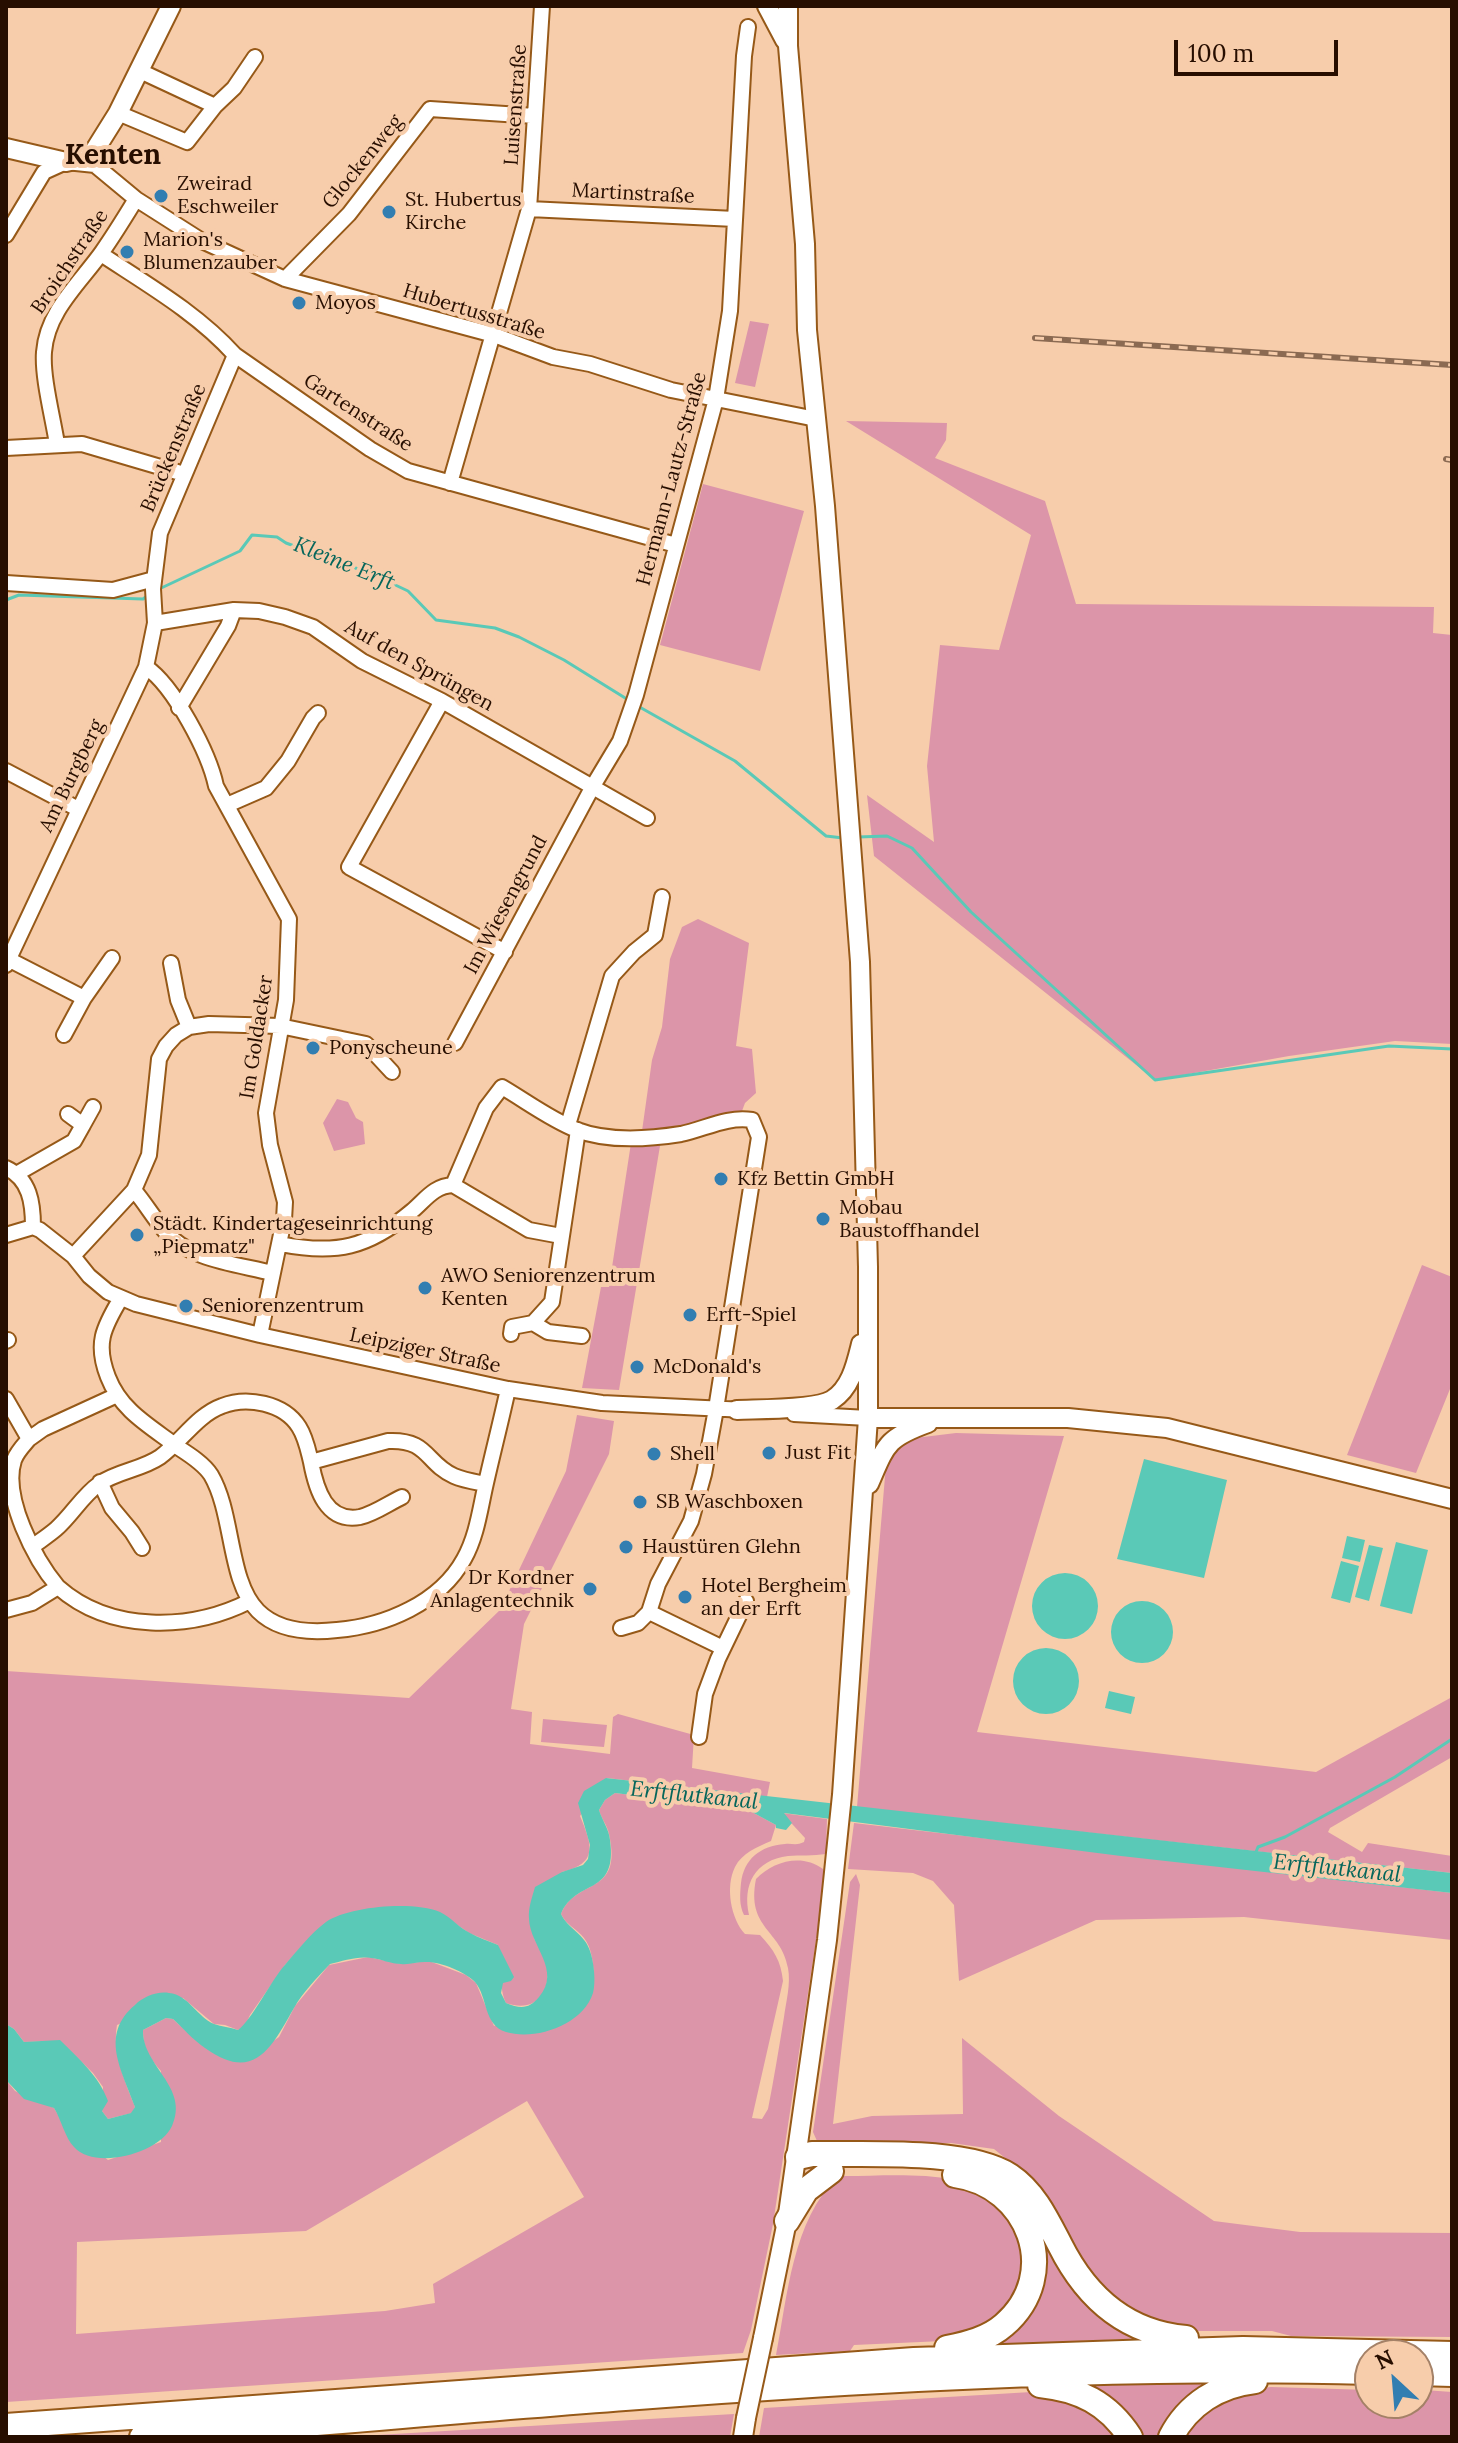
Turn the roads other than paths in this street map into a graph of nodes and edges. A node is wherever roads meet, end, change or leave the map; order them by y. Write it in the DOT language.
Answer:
graph roads {
  1 [pos="171,6"];
  2 [pos="542,6"];
  3 [pos="767,6"];
  4 [pos="788,6"];
  5 [pos="748,27"];
  6 [pos="788,46"];
  7 [pos="255,57"];
  8 [pos="140,71"];
  9 [pos="215,106"];
  10 [pos="118,113"];
  11 [pos="535,116"];
  12 [pos="6,148"];
  13 [pos="66,162"];
  14 [pos="136,199"];
  15 [pos="529,209"];
  16 [pos="735,219"];
  17 [pos="6,235"];
  18 [pos="101,254"];
  19 [pos="285,279"];
  20 [pos="494,335"];
  21 [pos="235,355"];
  22 [pos="716,399"];
  23 [pos="816,419"];
  24 [pos="57,444"];
  25 [pos="6,448"];
  26 [pos="184,474"];
  27 [pos="450,483"];
  28 [pos="676,545"];
  29 [pos="6,583"];
  30 [pos="153,584"];
  31 [pos="153,607"];
  32 [pos="234,610"];
  33 [pos="155,623"];
  34 [pos="146,667"];
  35 [pos="442,701"];
  36 [pos="179,708"];
  37 [pos="318,713"];
  38 [pos="6,771"];
  39 [pos="593,786"];
  40 [pos="227,805"];
  41 [pos="78,809"];
  42 [pos="647,818"];
  43 [pos="662,897"];
  44 [pos="505,952"];
  45 [pos="112,958"];
  46 [pos="7,961"];
  47 [pos="171,963"];
  48 [pos="84,998"];
  49 [pos="280,1026"];
  50 [pos="189,1027"];
  51 [pos="64,1035"];
  52 [pos="455,1043"];
  53 [pos="392,1072"];
  54 [pos="93,1107"];
  55 [pos="68,1114"];
  56 [pos="83,1125"];
  57 [pos="573,1128"];
  58 [pos="12,1171"];
  59 [pos="453,1185"];
  60 [pos="134,1190"];
  61 [pos="33,1227"];
  62 [pos="6,1235"];
  63 [pos="561,1236"];
  64 [pos="280,1244"];
  65 [pos="73,1256"];
  66 [pos="272,1273"];
  67 [pos="121,1298"];
  68 [pos="867,1322"];
  69 [pos="533,1323"];
  70 [pos="511,1334"];
  71 [pos="260,1335"];
  72 [pos="582,1336"];
  73 [pos="508,1389"];
  74 [pos="115,1396"];
  75 [pos="6,1399"];
  76 [pos="716,1409"];
  77 [pos="737,1410"];
  78 [pos="868,1418"];
  79 [pos="942,1418"];
  80 [pos="29,1439"];
  81 [pos="175,1445"];
  82 [pos="311,1462"];
  83 [pos="100,1482"];
  84 [pos="485,1484"];
  85 [pos="864,1495"];
  86 [pos="402,1497"];
  87 [pos="1452,1499"];
  88 [pos="32,1547"];
  89 [pos="142,1548"];
  90 [pos="58,1587"];
  91 [pos="250,1601"];
  92 [pos="746,1601"];
  93 [pos="6,1610"];
  94 [pos="649,1612"];
  95 [pos="621,1628"];
  96 [pos="723,1648"];
  97 [pos="699,1737"];
  98 [pos="798,2157"];
  99 [pos="831,2171"];
  100 [pos="787,2221"];
  101 [pos="1243,2349"];
  102 [pos="1452,2354"];
  103 [pos="914,2360"];
  104 [pos="1316,2370"];
  105 [pos="1354,2371"];
  106 [pos="998,2377"];
  107 [pos="6,2426"];
  108 [pos="744,2428"];
  109 [pos="142,2437"];
  110 [pos="1130,2437"];
  111 [pos="1171,2437"];
  1 -- 8 [label="main road"];
  2 -- 11 [label="street, Luisenstraße"];
  3 -- 6 [label="main road"];
  4 -- 6 [label="main road"];
  5 -- 16 [label="street, Hermann-Lautz-Straße"];
  6 -- 23 [label="main road"];
  7 -- 9 [label="street"];
  8 -- 9 [label="street"];
  8 -- 10 [label="main road"];
  9 -- 10 [label="street"];
  10 -- 13 [label="main road"];
  11 -- 15 [label="street, Luisenstraße"];
  11 -- 19 [label="street, Glockenweg"];
  12 -- 13 [label="main road"];
  13 -- 14 [label="street, Hubertusstraße"];
  13 -- 17 [label="street"];
  14 -- 18 [label="street, Broichstraße"];
  14 -- 19 [label="street, Hubertusstraße"];
  15 -- 16 [label="street, Martinstraße"];
  15 -- 20 [label="street, Luisenstraße"];
  16 -- 22 [label="street, Hermann-Lautz-Straße"];
  18 -- 21 [label="street, Gartenstraße"];
  18 -- 24 [label="street, Broichstraße"];
  19 -- 20 [label="street, Hubertusstraße"];
  20 -- 22 [label="street, Hubertusstraße"];
  20 -- 27 [label="street, Luisenstraße"];
  21 -- 26 [label="street, Brückenstraße"];
  21 -- 27 [label="street, Gartenstraße"];
  22 -- 23 [label="street, Hubertusstraße"];
  22 -- 28 [label="street, Hermann-Lautz-Straße"];
  23 -- 68 [label="main road"];
  24 -- 25 [label="street"];
  24 -- 26 [label="street"];
  26 -- 30 [label="street, Brückenstraße"];
  27 -- 28 [label="street, Gartenstraße"];
  28 -- 39 [label="street, Hermann-Lautz-Straße"];
  29 -- 30 [label="street"];
  30 -- 31 [label="street, Brückenstraße"];
  31 -- 33 [label="street, Am Burgberg"];
  32 -- 33 [label="street, Auf den Sprüngen"];
  32 -- 35 [label="street, Auf den Sprüngen"];
  32 -- 36 [label="street"];
  33 -- 34 [label="street, Am Burgberg"];
  34 -- 36 [label="street, Im Goldacker"];
  34 -- 41 [label="street, Am Burgberg"];
  35 -- 39 [label="street, Auf den Sprüngen"];
  35 -- 44 [label="street"];
  36 -- 40 [label="street, Im Goldacker"];
  37 -- 40 [label="street"];
  38 -- 41 [label="street"];
  39 -- 42 [label="street, Auf den Sprüngen"];
  39 -- 44 [label="street, Im Wiesengrund"];
  40 -- 49 [label="street, Im Goldacker"];
  41 -- 46 [label="street, Am Burgberg"];
  43 -- 57 [label="street"];
  44 -- 52 [label="street, Im Wiesengrund"];
  45 -- 48 [label="street"];
  46 -- 48 [label="street"];
  47 -- 50 [label="street"];
  48 -- 51 [label="street"];
  49 -- 50 [label="street"];
  49 -- 53 [label="street"];
  49 -- 64 [label="street, Im Goldacker"];
  50 -- 60 [label="street"];
  54 -- 56 [label="street"];
  55 -- 56 [label="street"];
  56 -- 58 [label="street"];
  57 -- 59 [label="street"];
  57 -- 63 [label="street"];
  57 -- 76 [label="street"];
  58 -- 61 [label="street"];
  59 -- 63 [label="street"];
  59 -- 64 [label="street"];
  60 -- 65 [label="street"];
  60 -- 66 [label="street"];
  61 -- 62 [label="street"];
  61 -- 65 [label="street, Leipziger Straße"];
  63 -- 69 [label="street"];
  64 -- 66 [label="street, Im Goldacker"];
  65 -- 67 [label="street, Leipziger Straße"];
  66 -- 71 [label="street, Im Goldacker"];
  67 -- 71 [label="street, Leipziger Straße"];
  67 -- 74 [label="street"];
  68 -- 77 [label="main road"];
  68 -- 78 [label="main road"];
  69 -- 70 [label="street"];
  69 -- 72 [label="street"];
  71 -- 73 [label="street, Leipziger Straße"];
  73 -- 76 [label="street, Leipziger Straße"];
  73 -- 84 [label="street"];
  74 -- 80 [label="street"];
  74 -- 81 [label="street"];
  75 -- 80 [label="street"];
  76 -- 77 [label="street, Leipziger Straße"];
  76 -- 94 [label="street"];
  77 -- 78 [label="street, Leipziger Straße"];
  78 -- 79 [label="main road"];
  78 -- 85 [label="main road"];
  79 -- 85 [label="main road"];
  79 -- 87 [label="main road"];
  80 -- 88 [label="street"];
  81 -- 82 [label="street"];
  81 -- 83 [label="street"];
  81 -- 91 [label="street"];
  82 -- 84 [label="street"];
  82 -- 86 [label="street"];
  83 -- 88 [label="street"];
  83 -- 89 [label="street"];
  84 -- 91 [label="street"];
  85 -- 98 [label="main road"];
  88 -- 90 [label="street"];
  90 -- 91 [label="street"];
  90 -- 93 [label="street"];
  92 -- 96 [label="street"];
  94 -- 95 [label="street"];
  94 -- 96 [label="street"];
  96 -- 97 [label="street"];
  98 -- 99 [label="highway"];
  98 -- 100 [label="main road"];
  98 -- 101 [label="highway"];
  99 -- 100 [label="highway"];
  99 -- 103 [label="highway"];
  100 -- 108 [label="main road, bridge"];
  101 -- 102 [label="highway"];
  101 -- 103 [label="highway"];
  103 -- 107 [label="highway"];
  104 -- 105 [label="highway"];
  104 -- 106 [label="highway"];
  104 -- 111 [label="highway"];
  106 -- 109 [label="highway"];
  106 -- 110 [label="highway"];
}
